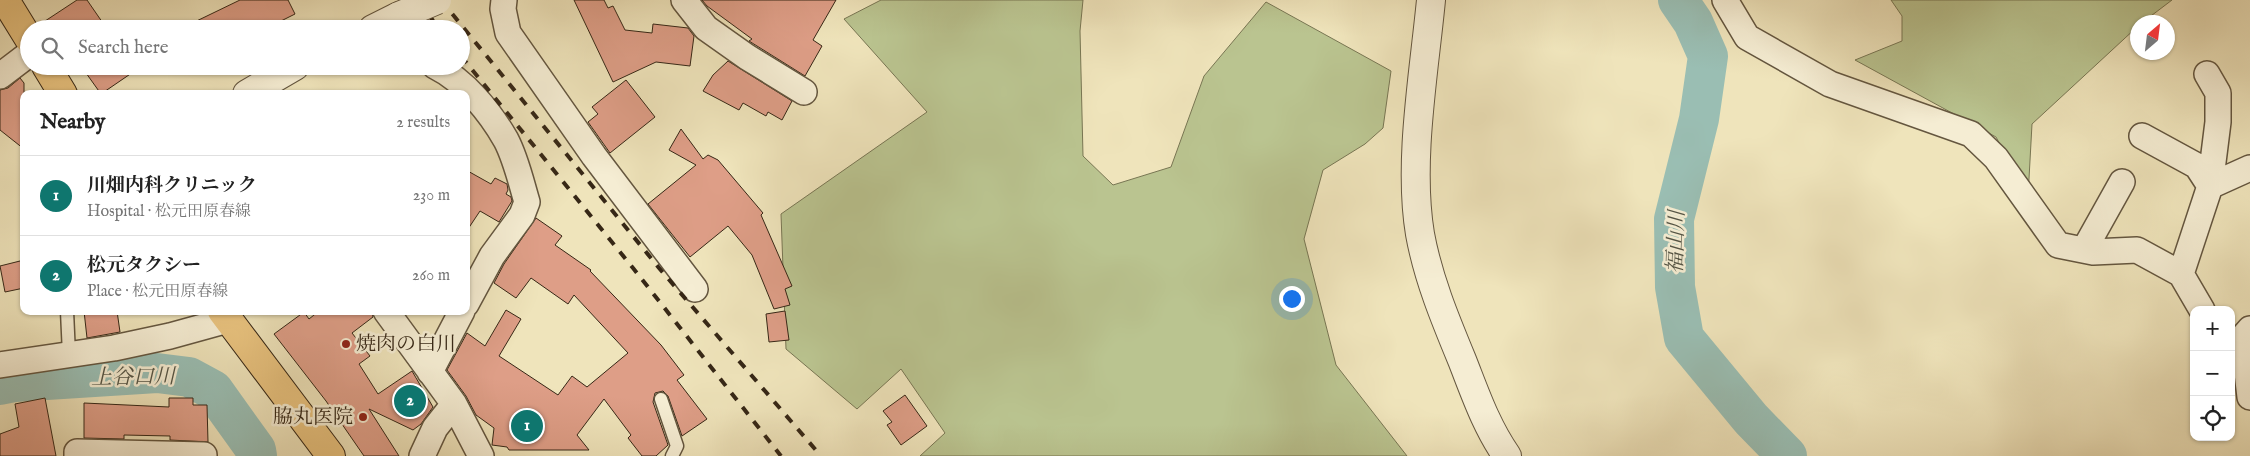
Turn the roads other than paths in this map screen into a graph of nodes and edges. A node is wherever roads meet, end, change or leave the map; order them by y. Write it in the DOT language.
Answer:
graph roads {
  1 [pos="5,0"];
  2 [pos="437,0"];
  3 [pos="504,0"];
  4 [pos="684,0"];
  5 [pos="1431,0"];
  6 [pos="1724,0"];
  7 [pos="392,20"];
  8 [pos="20,24"];
  9 [pos="20,61"];
  10 [pos="2207,74"];
  11 [pos="51,75"];
  12 [pos="280,75"];
  13 [pos="449,75"];
  14 [pos="0,76"];
  15 [pos="61,90"];
  16 [pos="254,90"];
  17 [pos="466,90"];
  18 [pos="804,92"];
  19 [pos="470,94"];
  20 [pos="2142,136"];
  21 [pos="2250,168"];
  22 [pos="2122,182"];
  23 [pos="2210,186"];
  24 [pos="2084,250"];
  25 [pos="2181,274"];
  26 [pos="696,289"];
  27 [pos="470,297"];
  28 [pos="2200,306"];
  29 [pos="67,315"];
  30 [pos="389,315"];
  31 [pos="460,315"];
  32 [pos="225,316"];
  33 [pos="2239,339"];
  34 [pos="69,355"];
  35 [pos="0,365"];
  36 [pos="430,372"];
  37 [pos="2250,397"];
  38 [pos="661,399"];
  39 [pos="454,404"];
  40 [pos="204,455"];
  41 [pos="77,456"];
  42 [pos="331,456"];
  43 [pos="422,456"];
  44 [pos="481,456"];
  45 [pos="672,456"];
  46 [pos="1506,456"];
  1 -- 8 [label="main road"];
  2 -- 7 [label="street, bridge"];
  3 -- 26 [label="street"];
  4 -- 18 [label="street"];
  5 -- 46 [label="street"];
  6 -- 24 [label="street"];
  9 -- 14 [label="street"];
  10 -- 23 [label="street"];
  11 -- 15 [label="main road"];
  12 -- 16 [label="street"];
  13 -- 17 [label="street"];
  19 -- 27 [label="street"];
  20 -- 23 [label="street"];
  21 -- 23 [label="street"];
  22 -- 24 [label="street"];
  23 -- 25 [label="street"];
  24 -- 25 [label="street"];
  25 -- 28 [label="street"];
  29 -- 34 [label="lane"];
  30 -- 36 [label="street"];
  31 -- 36 [label="street"];
  32 -- 34 [label="street"];
  32 -- 42 [label="main road"];
  33 -- 37 [label="street"];
  34 -- 35 [label="street"];
  36 -- 39 [label="street"];
  38 -- 45 [label="lane"];
  39 -- 43 [label="street"];
  39 -- 44 [label="street"];
  40 -- 41 [label="street"];
}
